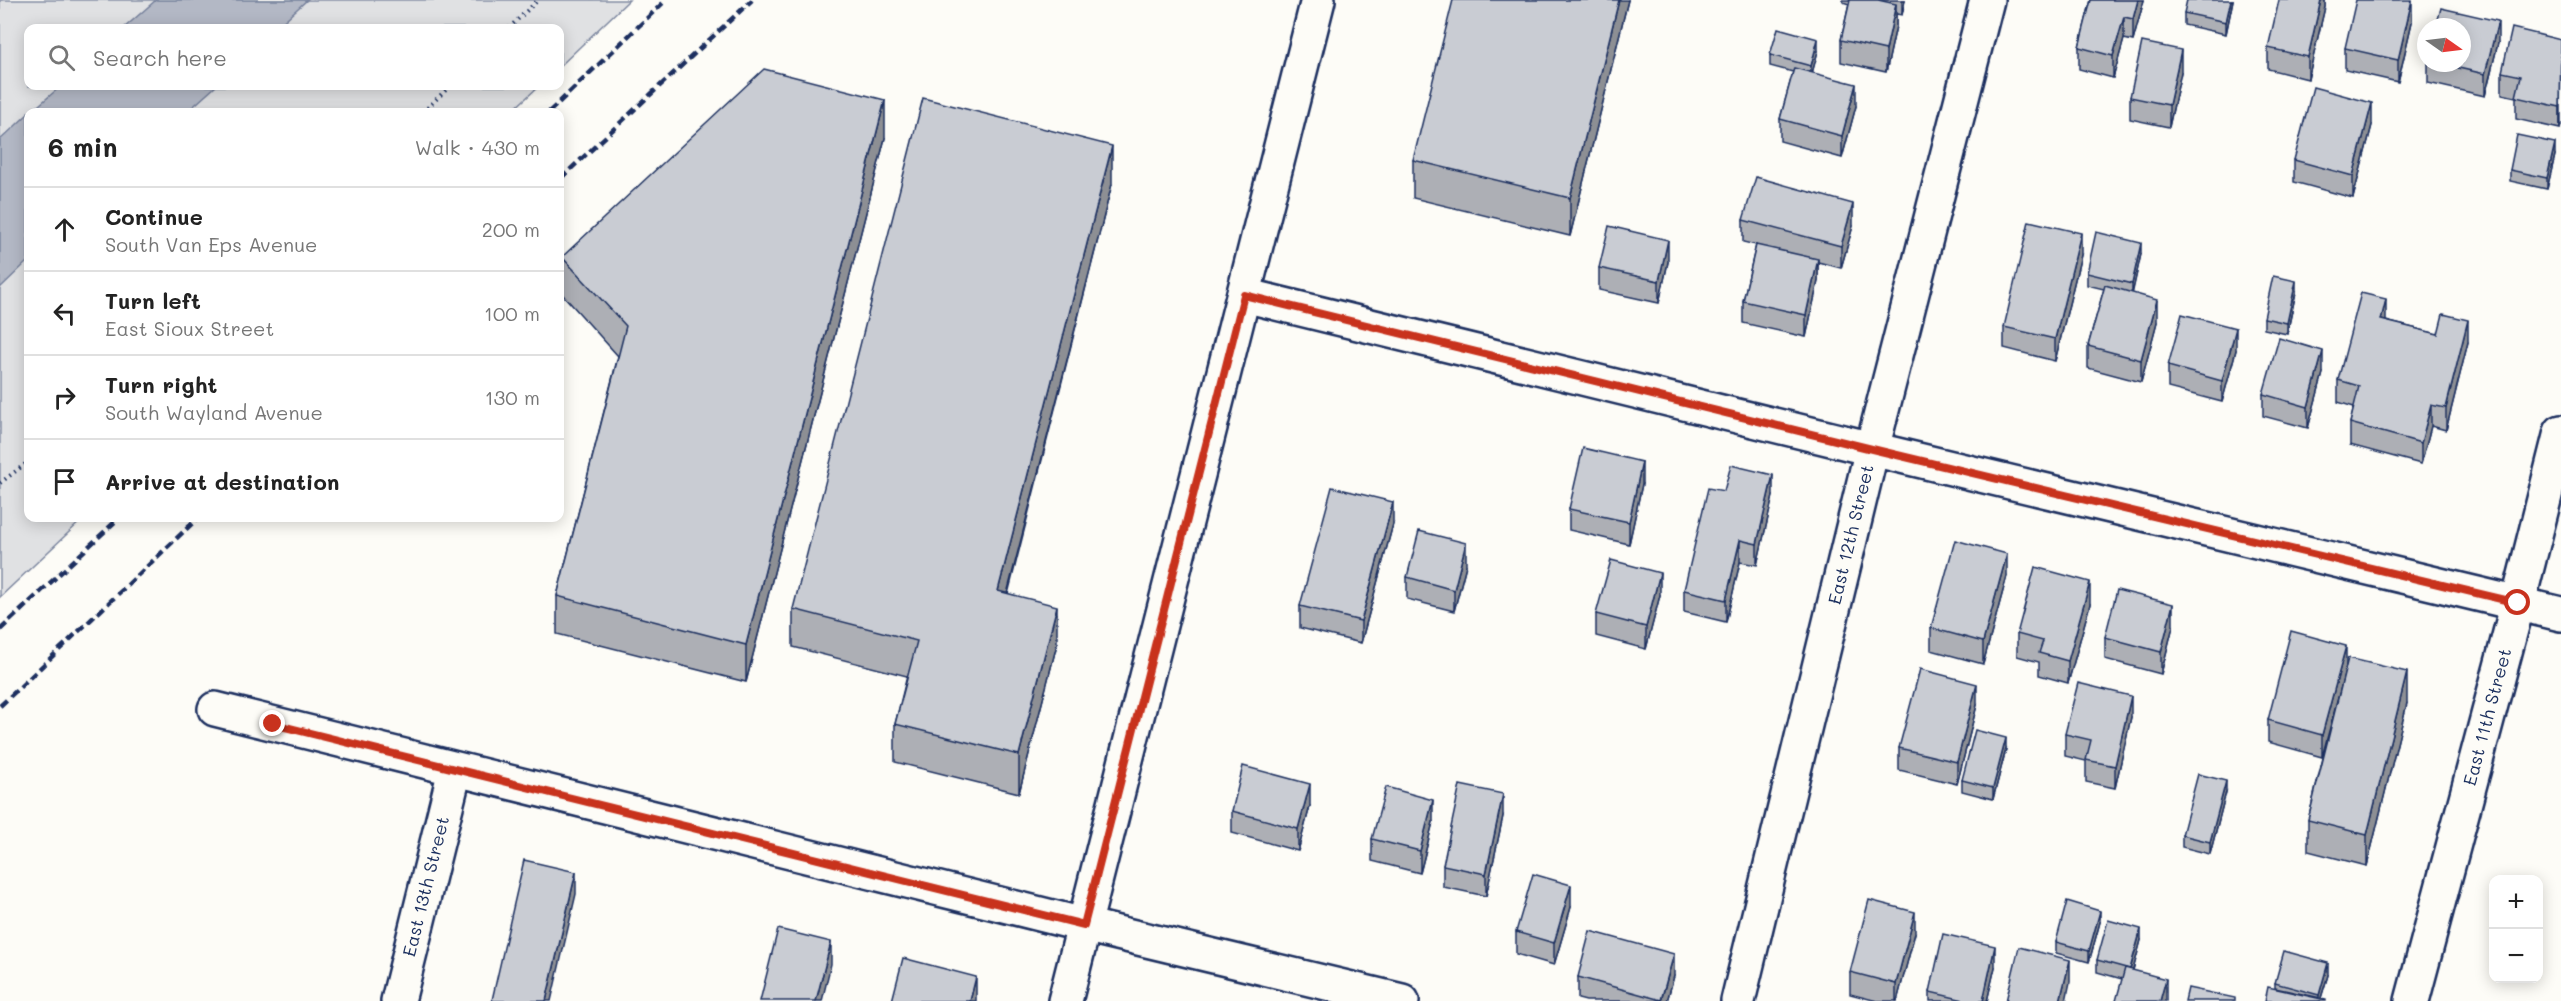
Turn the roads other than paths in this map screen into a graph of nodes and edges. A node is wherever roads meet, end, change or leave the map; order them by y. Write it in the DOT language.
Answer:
graph roads {
  1 [pos="1318,0"];
  2 [pos="1987,0"];
  3 [pos="1244,295"];
  4 [pos="2561,432"];
  5 [pos="1872,449"];
  6 [pos="2518,603"];
  7 [pos="2561,614"];
  8 [pos="215,709"];
  9 [pos="455,770"];
  10 [pos="1084,925"];
  11 [pos="398,1001"];
  12 [pos="1065,1001"];
  13 [pos="1402,1001"];
  14 [pos="1738,1001"];
  15 [pos="2412,1001"];
  1 -- 3 [label="street"];
  2 -- 5 [label="street, East 12th Street"];
  3 -- 5 [label="street"];
  3 -- 10 [label="street"];
  4 -- 6 [label="street, East 11th Street"];
  5 -- 6 [label="street"];
  5 -- 14 [label="street, East 12th Street"];
  6 -- 7 [label="street"];
  6 -- 15 [label="street, East 11th Street"];
  8 -- 9 [label="street"];
  9 -- 10 [label="street"];
  9 -- 11 [label="street, East 13th Street"];
  10 -- 12 [label="street"];
  10 -- 13 [label="street"];
}
